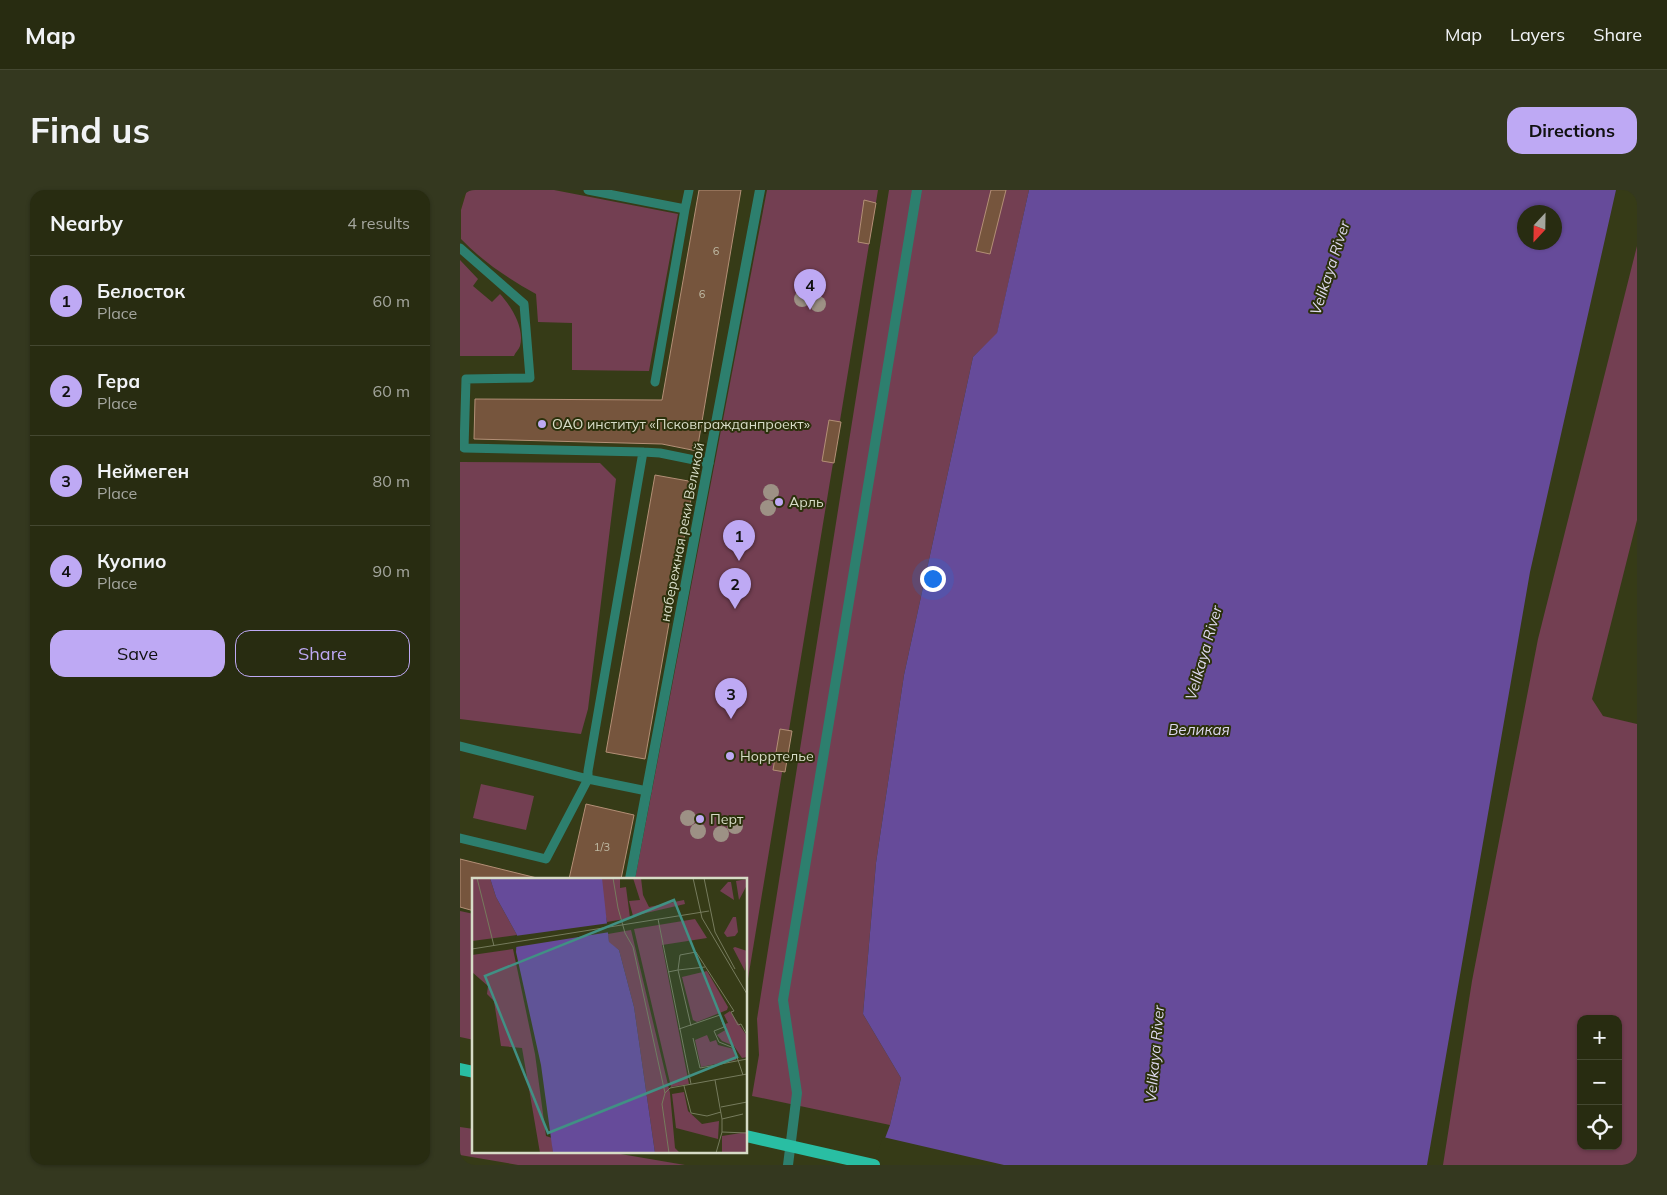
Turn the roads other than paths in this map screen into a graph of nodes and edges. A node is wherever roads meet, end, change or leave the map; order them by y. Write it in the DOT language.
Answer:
graph roads {
  1 [pos="588,190"];
  2 [pos="689,190"];
  3 [pos="760,190"];
  4 [pos="917,190"];
  5 [pos="685,209"];
  6 [pos="460,248"];
  7 [pos="656,382"];
  8 [pos="643,452"];
  9 [pos="709,463"];
  10 [pos="460,746"];
  11 [pos="588,779"];
  12 [pos="647,791"];
  13 [pos="460,838"];
  14 [pos="630,878"];
  15 [pos="748,1136"];
  16 [pos="788,1165"];
  17 [pos="874,1165"];
  1 -- 5 [label="lane"];
  2 -- 5 [label="lane"];
  3 -- 9 [label="street, набережная реки Великой"];
  4 -- 16 [label="street"];
  5 -- 7 [label="lane"];
  6 -- 8 [label="lane"];
  8 -- 9 [label="lane"];
  8 -- 11 [label="lane"];
  9 -- 12 [label="street, набережная реки Великой"];
  10 -- 11 [label="lane"];
  11 -- 12 [label="lane"];
  11 -- 13 [label="lane"];
  12 -- 14 [label="street, набережная реки Великой"];
  15 -- 17 [label="main road"];
}
